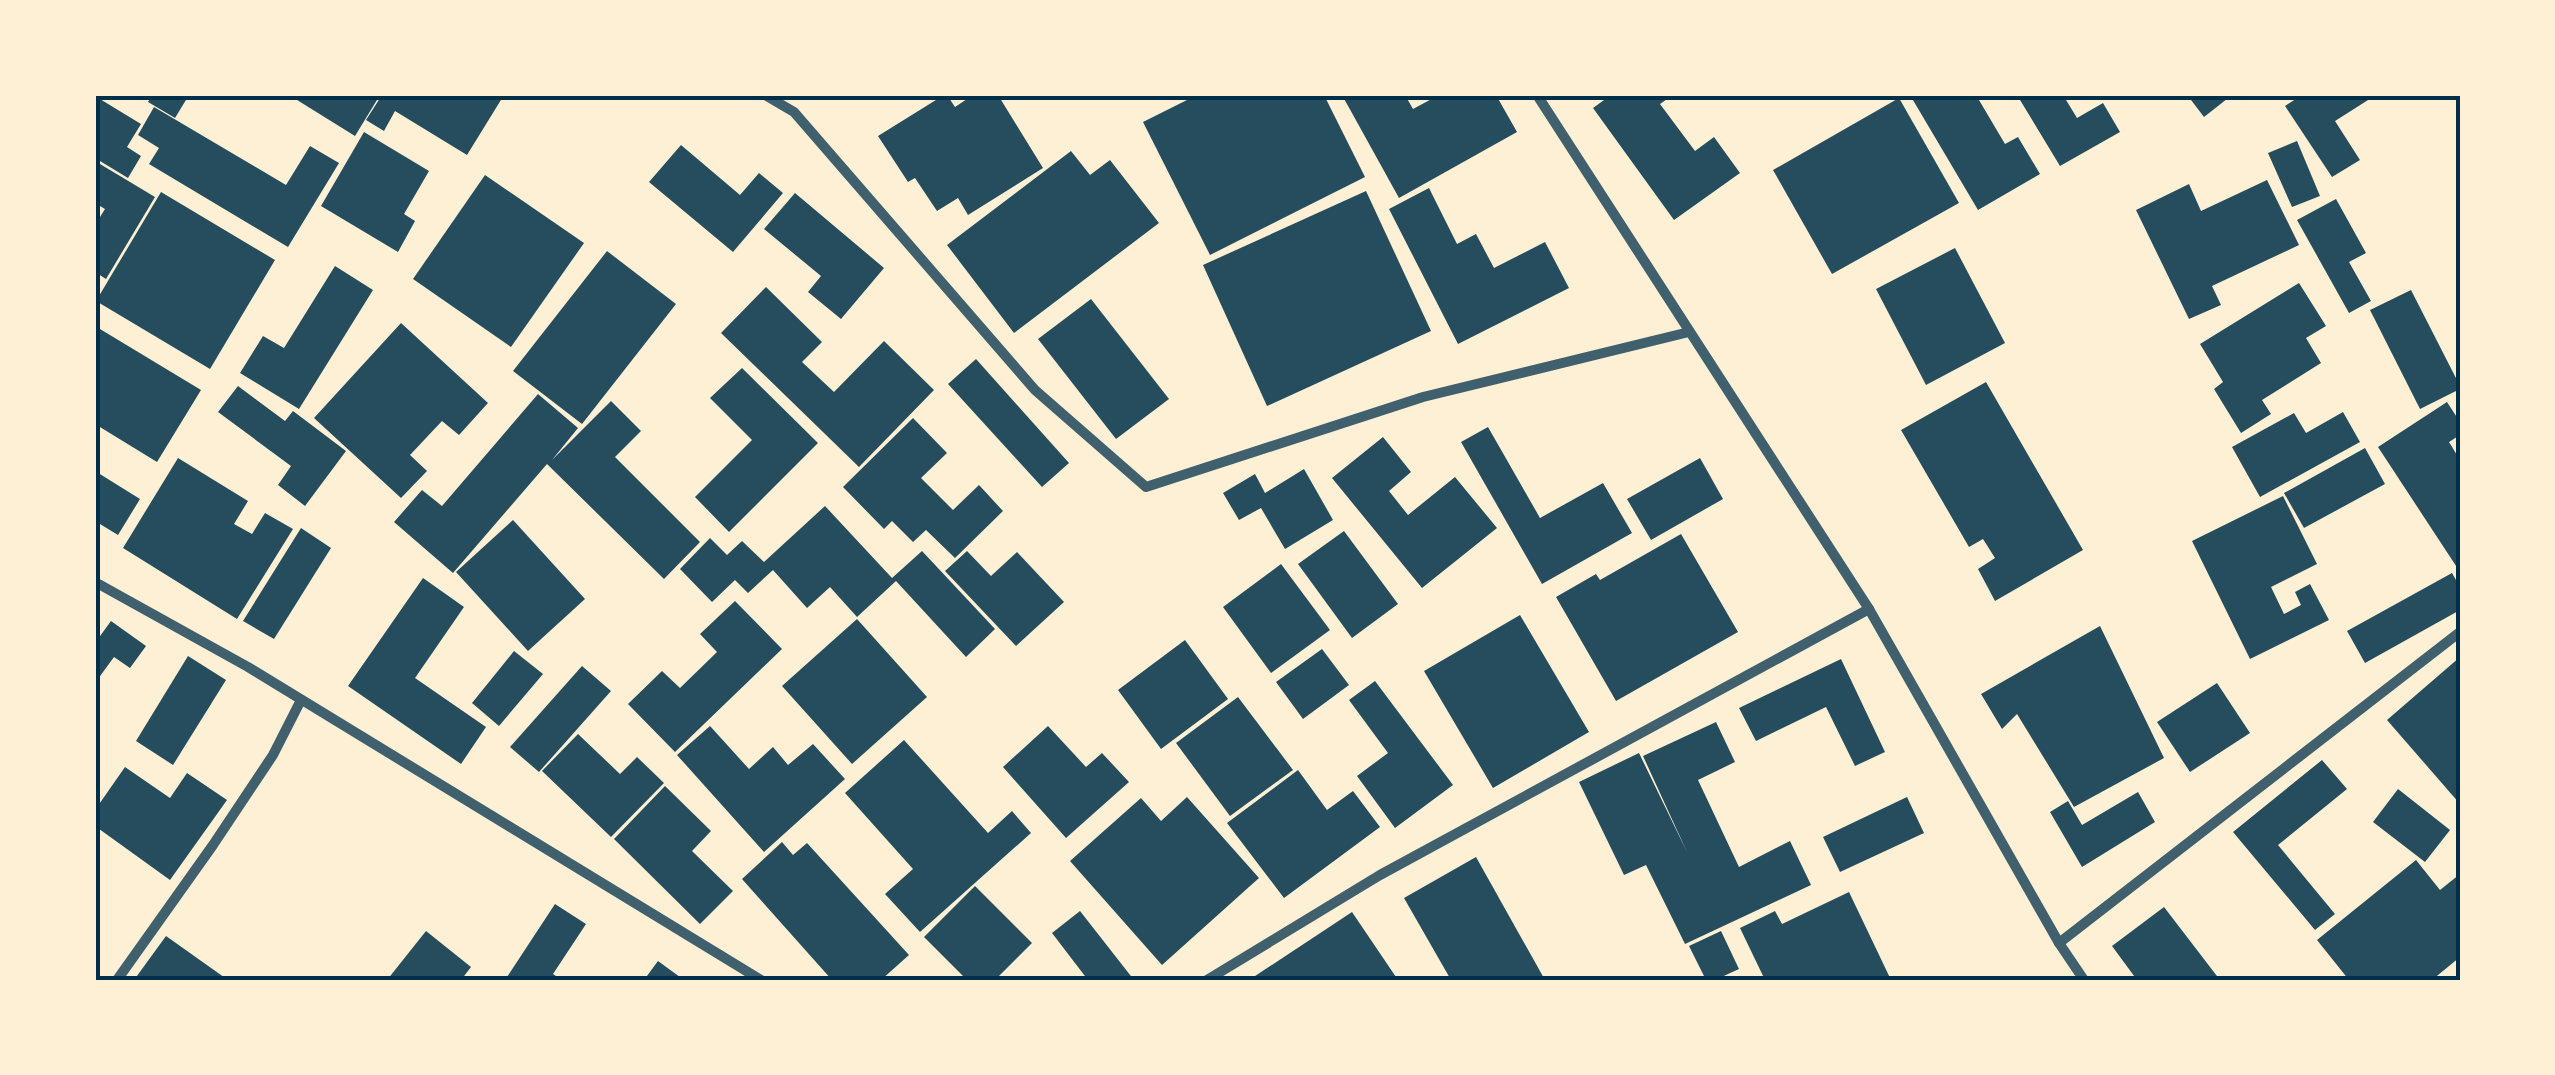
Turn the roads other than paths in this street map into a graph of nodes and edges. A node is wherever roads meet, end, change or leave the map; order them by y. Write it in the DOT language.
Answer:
graph roads {
  1 [pos="765,95"];
  2 [pos="1537,95"];
  3 [pos="1690,332"];
  4 [pos="95,582"];
  5 [pos="1869,609"];
  6 [pos="2460,632"];
  7 [pos="301,700"];
  8 [pos="2060,944"];
  9 [pos="117,980"];
  10 [pos="761,980"];
  11 [pos="1207,980"];
  12 [pos="2084,980"];
  1 -- 3 [label="street"];
  2 -- 3 [label="street"];
  3 -- 5 [label="street"];
  4 -- 7 [label="street"];
  5 -- 8 [label="street"];
  5 -- 11 [label="street"];
  6 -- 8 [label="street"];
  7 -- 9 [label="street"];
  7 -- 10 [label="street"];
  8 -- 12 [label="street"];
}
